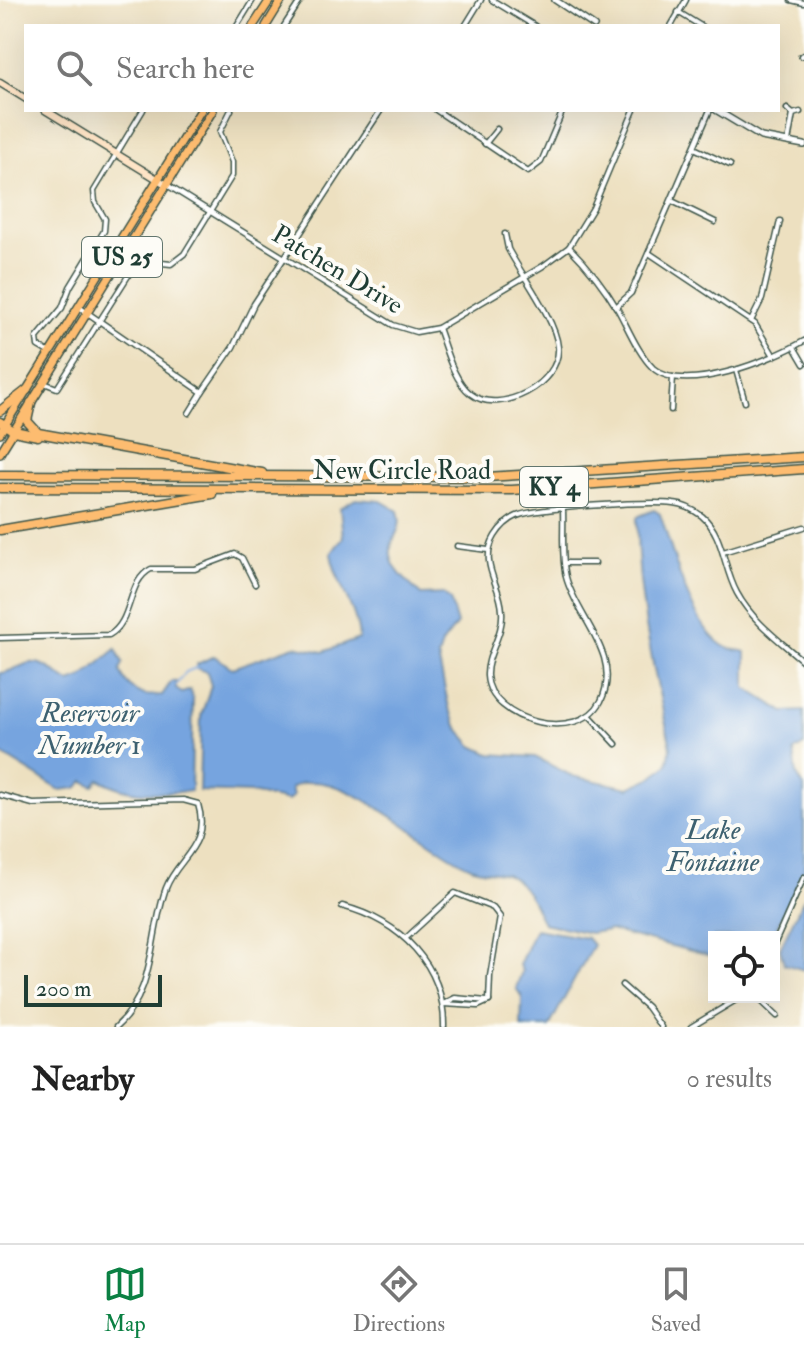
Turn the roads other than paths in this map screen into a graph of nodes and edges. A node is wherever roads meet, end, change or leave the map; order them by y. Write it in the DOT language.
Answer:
graph roads {
  1 [pos="253,0"];
  2 [pos="270,0"];
  3 [pos="282,0"];
  4 [pos="301,0"];
  5 [pos="481,0"];
  6 [pos="492,0"];
  7 [pos="555,0"];
  8 [pos="686,0"];
  9 [pos="791,0"];
  10 [pos="804,3"];
  11 [pos="678,12"];
  12 [pos="238,24"];
  13 [pos="254,24"];
  14 [pos="267,24"];
  15 [pos="285,24"];
  16 [pos="466,24"];
  17 [pos="532,24"];
  18 [pos="591,24"];
  19 [pos="672,24"];
  20 [pos="698,24"];
  21 [pos="0,83"];
  22 [pos="24,98"];
  23 [pos="787,109"];
  24 [pos="48,112"];
  25 [pos="142,112"];
  26 [pos="200,112"];
  27 [pos="212,112"];
  28 [pos="230,112"];
  29 [pos="380,112"];
  30 [pos="439,112"];
  31 [pos="562,112"];
  32 [pos="633,112"];
  33 [pos="712,112"];
  34 [pos="716,112"];
  35 [pos="800,112"];
  36 [pos="793,114"];
  37 [pos="497,129"];
  38 [pos="485,144"];
  39 [pos="788,144"];
  40 [pos="804,145"];
  41 [pos="694,148"];
  42 [pos="116,153"];
  43 [pos="730,165"];
  44 [pos="158,179"];
  45 [pos="167,185"];
  46 [pos="672,201"];
  47 [pos="209,211"];
  48 [pos="780,221"];
  49 [pos="715,222"];
  50 [pos="505,234"];
  51 [pos="569,247"];
  52 [pos="92,250"];
  53 [pos="649,253"];
  54 [pos="284,257"];
  55 [pos="107,261"];
  56 [pos="523,277"];
  57 [pos="79,306"];
  58 [pos="616,307"];
  59 [pos="88,312"];
  60 [pos="99,321"];
  61 [pos="751,321"];
  62 [pos="438,328"];
  63 [pos="804,341"];
  64 [pos="794,347"];
  65 [pos="50,353"];
  66 [pos="774,356"];
  67 [pos="804,364"];
  68 [pos="736,370"];
  69 [pos="673,377"];
  70 [pos="44,383"];
  71 [pos="27,390"];
  72 [pos="202,392"];
  73 [pos="745,402"];
  74 [pos="31,403"];
  75 [pos="671,410"];
  76 [pos="0,411"];
  77 [pos="189,413"];
  78 [pos="1,427"];
  79 [pos="14,431"];
  80 [pos="66,440"];
  81 [pos="0,453"];
  82 [pos="804,457"];
  83 [pos="804,469"];
  84 [pos="1,475"];
  85 [pos="311,478"];
  86 [pos="0,488"];
  87 [pos="303,490"];
  88 [pos="563,510"];
  89 [pos="804,527"];
  90 [pos="0,530"];
  91 [pos="457,546"];
  92 [pos="488,550"];
  93 [pos="723,552"];
  94 [pos="565,563"];
  95 [pos="595,563"];
  96 [pos="255,584"];
  97 [pos="0,638"];
  98 [pos="804,662"];
  99 [pos="590,716"];
  100 [pos="616,744"];
  101 [pos="0,795"];
  102 [pos="804,877"];
  103 [pos="342,906"];
  104 [pos="780,931"];
  105 [pos="406,938"];
  106 [pos="622,985"];
  107 [pos="731,1003"];
  108 [pos="763,1003"];
  109 [pos="443,1004"];
  110 [pos="777,1016"];
  111 [pos="116,1027"];
  112 [pos="444,1027"];
  113 [pos="661,1027"];
  114 [pos="691,1027"];
  1 -- 12 [label="street"];
  2 -- 13 [label="highway"];
  3 -- 14 [label="highway"];
  4 -- 15 [label="street"];
  5 -- 16 [label="street"];
  6 -- 17 [label="street"];
  7 -- 18 [label="street"];
  8 -- 11 [label="street"];
  9 -- 10 [label="street"];
  11 -- 19 [label="street"];
  11 -- 20 [label="street"];
  21 -- 22 [label="main road"];
  23 -- 36 [label="street"];
  24 -- 42 [label="main road"];
  25 -- 42 [label="street"];
  26 -- 44 [label="highway, US 25"];
  27 -- 45 [label="highway, US 25"];
  28 -- 47 [label="street"];
  29 -- 54 [label="street"];
  30 -- 38 [label="street"];
  31 -- 38 [label="street"];
  32 -- 51 [label="street"];
  33 -- 41 [label="street"];
  34 -- 39 [label="street"];
  35 -- 36 [label="street"];
  36 -- 39 [label="street"];
  37 -- 38 [label="street"];
  39 -- 40 [label="street"];
  41 -- 43 [label="street"];
  41 -- 46 [label="street"];
  42 -- 44 [label="main road"];
  42 -- 52 [label="street"];
  44 -- 45 [label="main road"];
  44 -- 55 [label="highway, US 25"];
  45 -- 47 [label="street, Patchen Drive"];
  45 -- 59 [label="highway, US 25"];
  46 -- 49 [label="street"];
  46 -- 53 [label="street"];
  47 -- 54 [label="street, Patchen Drive"];
  47 -- 60 [label="street"];
  48 -- 61 [label="street"];
  50 -- 56 [label="street"];
  51 -- 56 [label="street"];
  51 -- 58 [label="street"];
  52 -- 55 [label="street"];
  52 -- 65 [label="street"];
  53 -- 58 [label="street"];
  53 -- 61 [label="street"];
  54 -- 62 [label="street, Patchen Drive"];
  54 -- 72 [label="street"];
  55 -- 57 [label="highway, US 25"];
  56 -- 62 [label="street"];
  56 -- 62 [label="street"];
  57 -- 59 [label="street"];
  57 -- 65 [label="highway, US 25"];
  58 -- 69 [label="street"];
  59 -- 60 [label="street"];
  59 -- 70 [label="highway, US 25"];
  60 -- 70 [label="street"];
  60 -- 72 [label="street"];
  61 -- 66 [label="street"];
  63 -- 64 [label="street"];
  64 -- 66 [label="street"];
  64 -- 67 [label="street"];
  65 -- 71 [label="highway, US 25"];
  66 -- 68 [label="street"];
  68 -- 69 [label="street"];
  68 -- 73 [label="street"];
  69 -- 75 [label="street"];
  70 -- 74 [label="highway, US 25"];
  71 -- 76 [label="highway"];
  71 -- 78 [label="highway, US 25"];
  72 -- 77 [label="street"];
  74 -- 79 [label="highway, US 25"];
  74 -- 80 [label="highway"];
  78 -- 79 [label="highway"];
  79 -- 80 [label="highway"];
  79 -- 81 [label="highway, US 25"];
  80 -- 85 [label="highway"];
  82 -- 85 [label="highway, New Circle Road / KY 4"];
  83 -- 87 [label="highway, New Circle Road / KY 4"];
  84 -- 85 [label="highway, New Circle Road / KY 4"];
  86 -- 87 [label="highway, New Circle Road / KY 4"];
  87 -- 90 [label="highway"];
  88 -- 92 [label="street"];
  88 -- 93 [label="street"];
  88 -- 94 [label="street"];
  89 -- 93 [label="street"];
  91 -- 92 [label="street"];
  92 -- 99 [label="street"];
  93 -- 98 [label="street"];
  94 -- 95 [label="street"];
  94 -- 99 [label="street"];
  96 -- 97 [label="street"];
  99 -- 100 [label="street"];
  101 -- 111 [label="street"];
  102 -- 104 [label="street"];
  103 -- 105 [label="street"];
  105 -- 109 [label="street"];
  105 -- 109 [label="street"];
  106 -- 113 [label="street"];
  107 -- 114 [label="street"];
  108 -- 110 [label="street"];
  109 -- 112 [label="street"];
}
